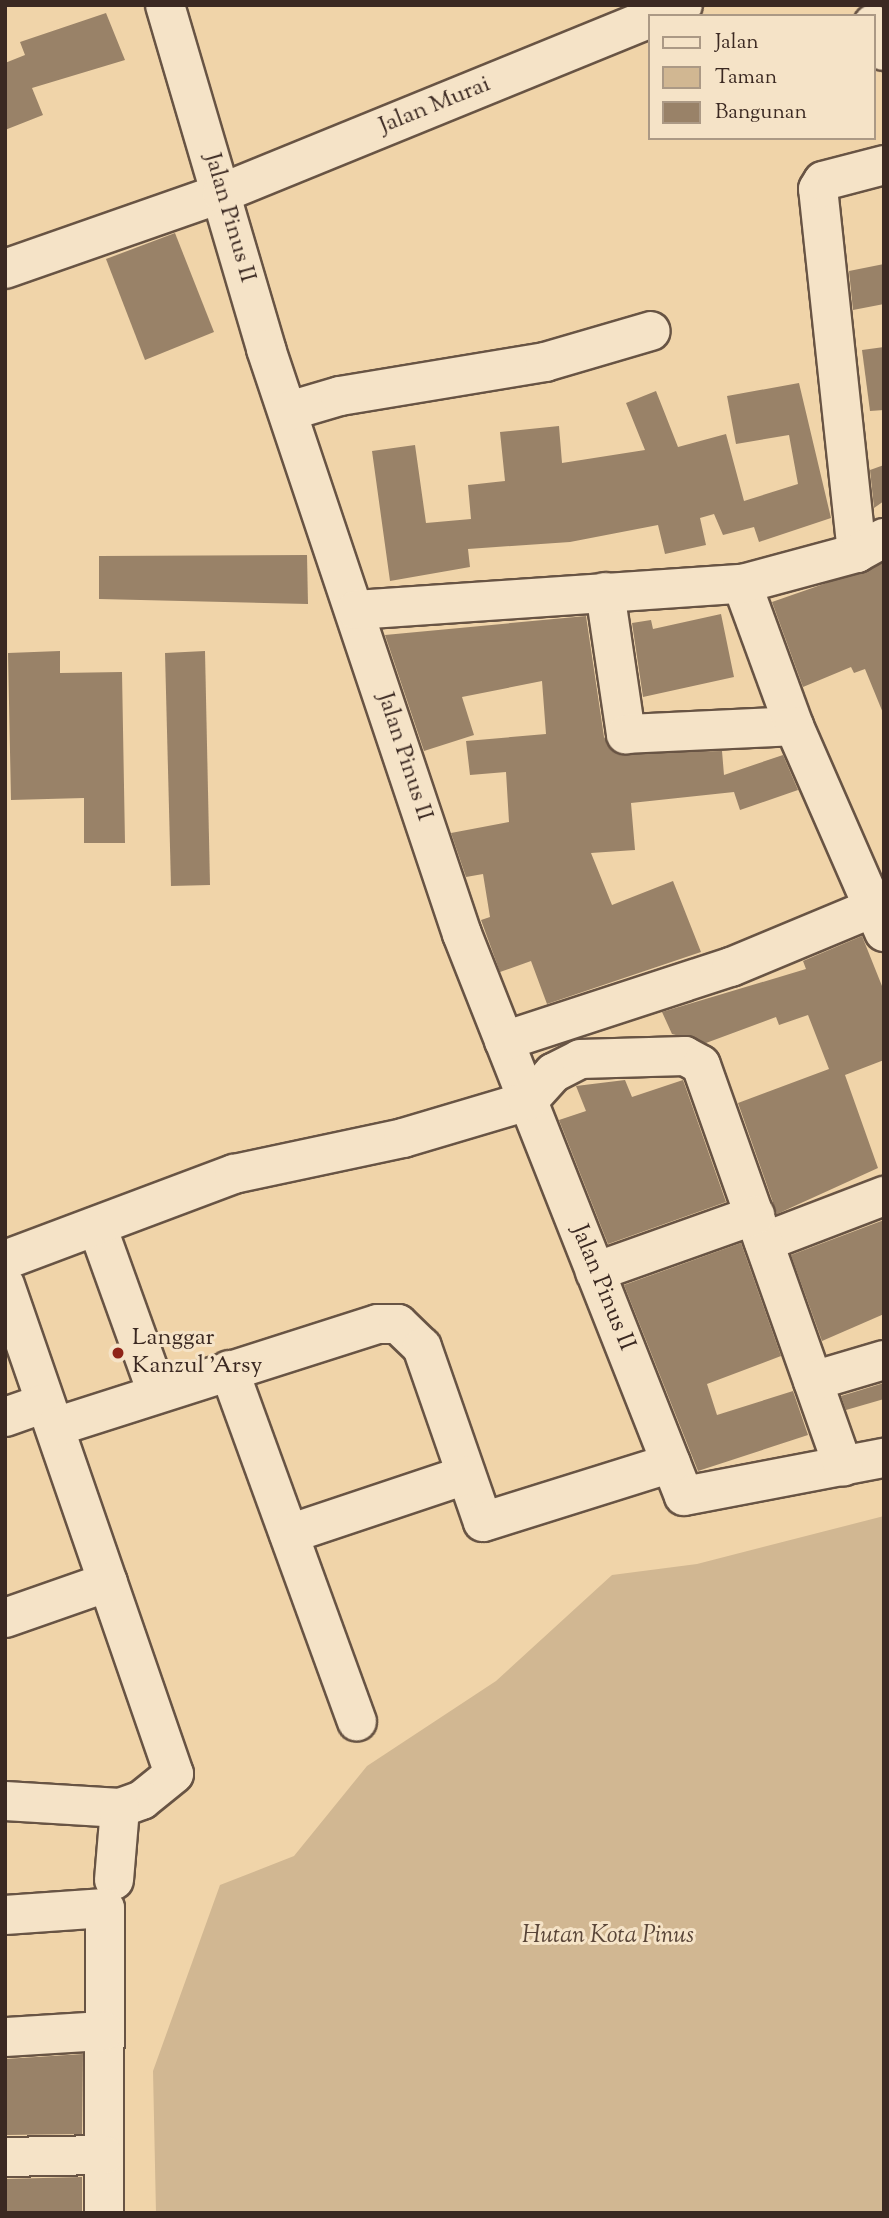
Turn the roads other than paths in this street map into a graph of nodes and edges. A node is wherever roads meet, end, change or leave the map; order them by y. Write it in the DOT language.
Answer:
graph roads {
  1 [pos="165,5"];
  2 [pos="648,18"];
  3 [pos="875,29"];
  4 [pos="884,51"];
  5 [pos="884,164"];
  6 [pos="222,193"];
  7 [pos="5,269"];
  8 [pos="651,331"];
  9 [pos="289,411"];
  10 [pos="870,546"];
  11 [pos="742,584"];
  12 [pos="605,592"];
  13 [pos="356,610"];
  14 [pos="794,726"];
  15 [pos="878,920"];
  16 [pos="504,1041"];
  17 [pos="528,1101"];
  18 [pos="884,1196"];
  19 [pos="97,1226"];
  20 [pos="760,1229"];
  21 [pos="5,1260"];
  22 [pos="595,1272"];
  23 [pos="5,1285"];
  24 [pos="884,1360"];
  25 [pos="229,1370"];
  26 [pos="813,1381"];
  27 [pos="157,1394"];
  28 [pos="50,1415"];
  29 [pos="5,1417"];
  30 [pos="884,1458"];
  31 [pos="843,1467"];
  32 [pos="465,1475"];
  33 [pos="678,1479"];
  34 [pos="289,1534"];
  35 [pos="108,1582"];
  36 [pos="5,1618"];
  37 [pos="357,1721"];
  38 [pos="5,1801"];
  39 [pos="120,1808"];
  40 [pos="109,1894"];
  41 [pos="5,1915"];
  42 [pos="104,2032"];
  43 [pos="5,2037"];
  44 [pos="104,2155"];
  45 [pos="5,2157"];
  46 [pos="104,2213"];
  1 -- 6 [label="street, Jalan Pinus II"];
  2 -- 6 [label="street, Jalan Murai"];
  3 -- 4 [label="street"];
  5 -- 10 [label="street"];
  6 -- 7 [label="street, Jalan Murai"];
  6 -- 9 [label="street, Jalan Pinus II"];
  8 -- 9 [label="street"];
  9 -- 13 [label="street, Jalan Pinus II"];
  10 -- 11 [label="street"];
  11 -- 12 [label="street"];
  11 -- 14 [label="street"];
  12 -- 13 [label="street"];
  12 -- 14 [label="street"];
  13 -- 16 [label="street, Jalan Pinus II"];
  14 -- 15 [label="street"];
  15 -- 16 [label="street"];
  16 -- 17 [label="street, Jalan Pinus II"];
  17 -- 19 [label="street"];
  17 -- 20 [label="street"];
  17 -- 22 [label="street, Jalan Pinus II"];
  18 -- 20 [label="street"];
  19 -- 21 [label="street"];
  19 -- 27 [label="street"];
  20 -- 22 [label="street"];
  20 -- 26 [label="street"];
  22 -- 33 [label="street, Jalan Pinus II"];
  23 -- 28 [label="street"];
  24 -- 26 [label="street"];
  25 -- 27 [label="street"];
  25 -- 32 [label="street"];
  25 -- 34 [label="street"];
  26 -- 31 [label="street"];
  27 -- 28 [label="street"];
  28 -- 29 [label="street"];
  28 -- 35 [label="street"];
  30 -- 31 [label="street"];
  31 -- 33 [label="street"];
  32 -- 33 [label="street"];
  32 -- 34 [label="street"];
  34 -- 37 [label="street"];
  35 -- 36 [label="street"];
  35 -- 39 [label="street"];
  38 -- 39 [label="street"];
  39 -- 40 [label="street"];
  40 -- 41 [label="street"];
  40 -- 42 [label="street"];
  42 -- 43 [label="street"];
  42 -- 44 [label="street"];
  44 -- 45 [label="street"];
  44 -- 46 [label="street"];
}
